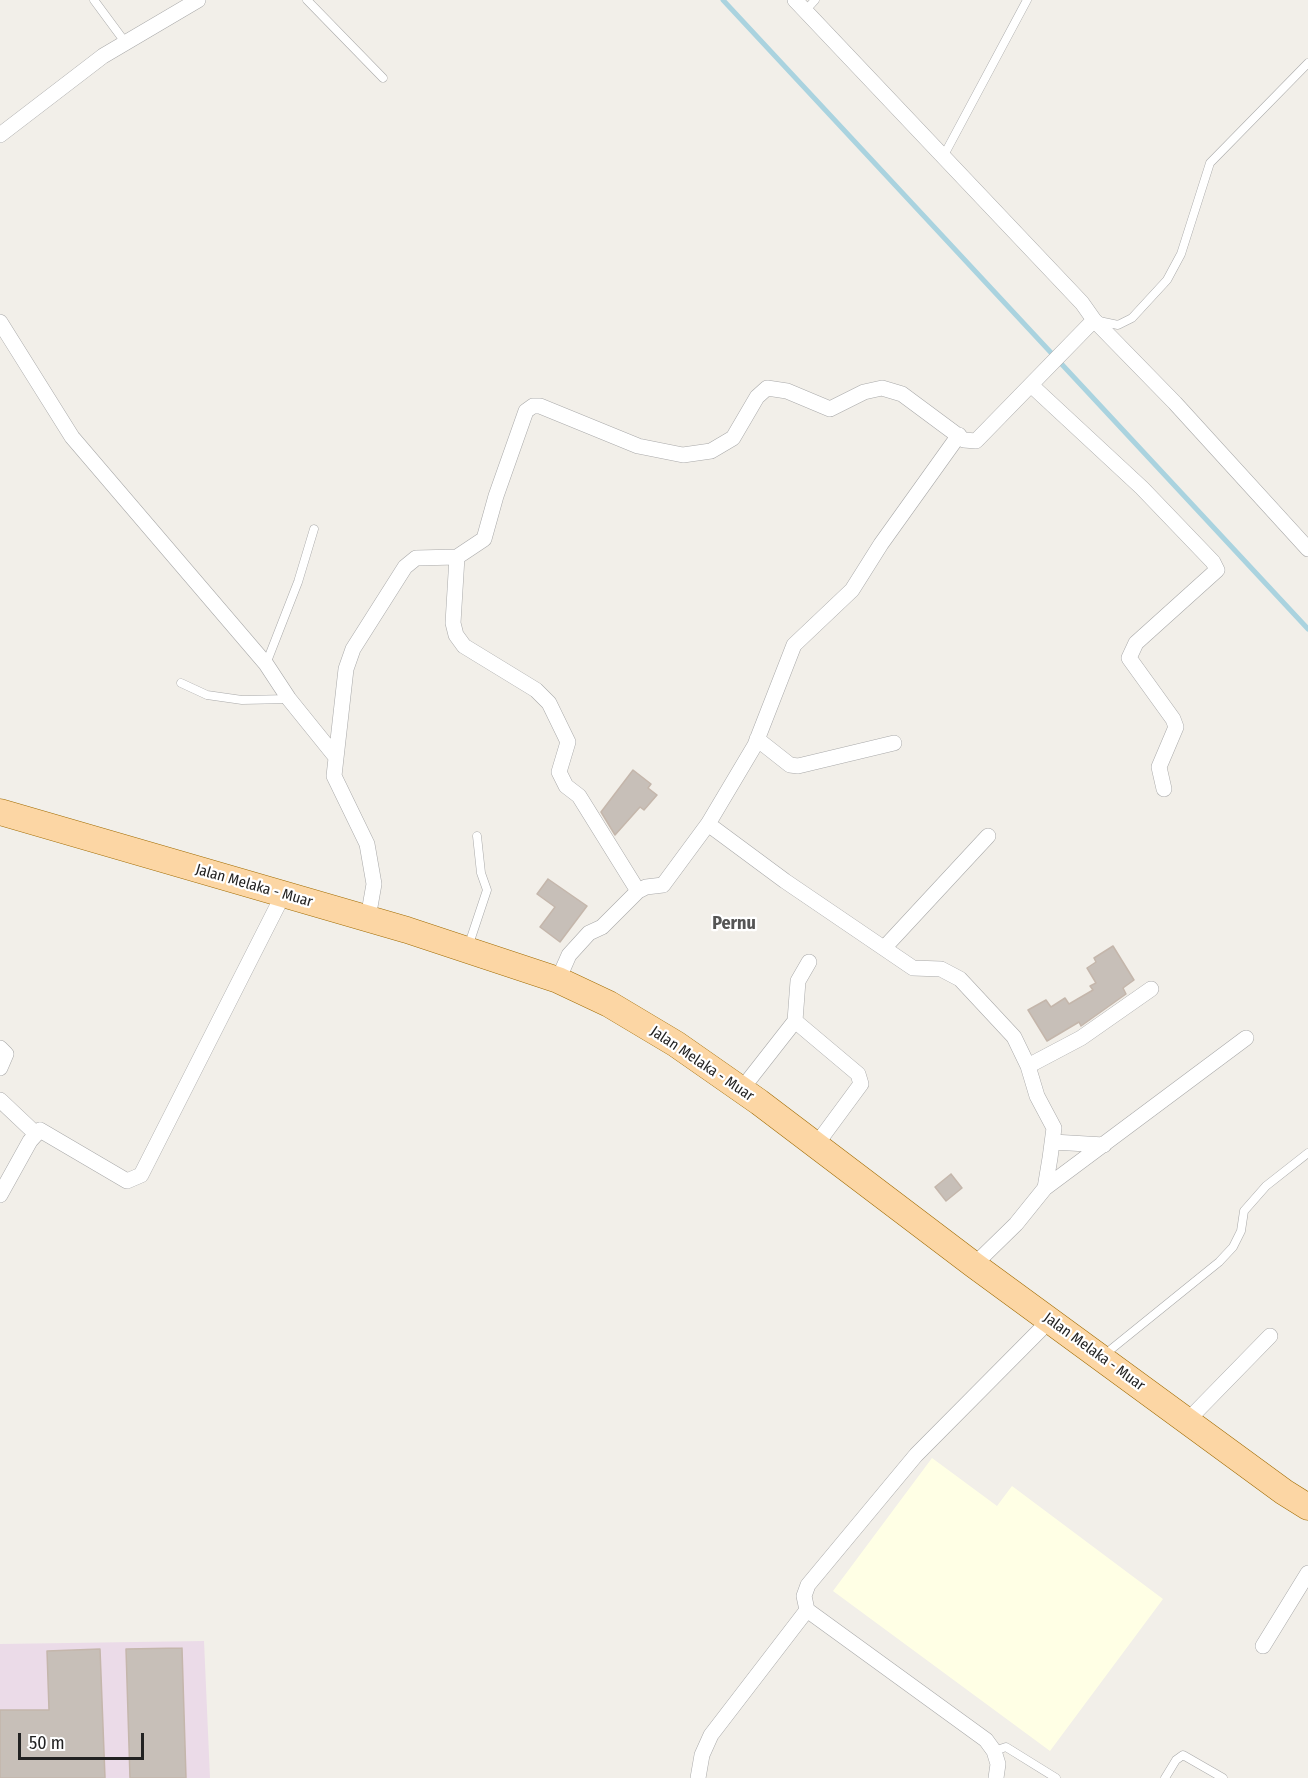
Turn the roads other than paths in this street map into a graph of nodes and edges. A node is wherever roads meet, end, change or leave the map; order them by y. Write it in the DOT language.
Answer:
graph roads {
  1 [pos="94,0"];
  2 [pos="198,0"];
  3 [pos="308,0"];
  4 [pos="1027,0"];
  5 [pos="805,4"];
  6 [pos="125,42"];
  7 [pos="1308,63"];
  8 [pos="383,78"];
  9 [pos="0,135"];
  10 [pos="943,157"];
  11 [pos="1094,320"];
  12 [pos="0,322"];
  13 [pos="1031,385"];
  14 [pos="959,435"];
  15 [pos="314,529"];
  16 [pos="1308,549"];
  17 [pos="457,556"];
  18 [pos="266,664"];
  19 [pos="181,683"];
  20 [pos="289,699"];
  21 [pos="757,739"];
  22 [pos="894,743"];
  23 [pos="334,756"];
  24 [pos="1164,789"];
  25 [pos="0,812"];
  26 [pos="708,824"];
  27 [pos="477,836"];
  28 [pos="988,836"];
  29 [pos="638,891"];
  30 [pos="283,895"];
  31 [pos="368,918"];
  32 [pos="470,941"];
  33 [pos="885,947"];
  34 [pos="809,962"];
  35 [pos="564,968"];
  36 [pos="1151,989"];
  37 [pos="795,1021"];
  38 [pos="1246,1038"];
  39 [pos="0,1048"];
  40 [pos="1029,1066"];
  41 [pos="0,1068"];
  42 [pos="741,1090"];
  43 [pos="0,1100"];
  44 [pos="35,1134"];
  45 [pos="1053,1142"];
  46 [pos="816,1145"];
  47 [pos="1104,1145"];
  48 [pos="1308,1153"];
  49 [pos="1045,1188"];
  50 [pos="0,1195"];
  51 [pos="974,1265"];
  52 [pos="1050,1320"];
  53 [pos="1270,1336"];
  54 [pos="1101,1358"];
  55 [pos="1187,1421"];
  56 [pos="1308,1507"];
  57 [pos="1308,1573"];
  58 [pos="807,1610"];
  59 [pos="1263,1646"];
  60 [pos="994,1751"];
  61 [pos="698,1778"];
  62 [pos="996,1778"];
  63 [pos="1056,1778"];
  64 [pos="1165,1778"];
  65 [pos="1223,1778"];
  1 -- 6 [label="lane"];
  2 -- 6 [label="street"];
  3 -- 8 [label="lane"];
  4 -- 10 [label="lane"];
  5 -- 10 [label="street"];
  6 -- 9 [label="street"];
  7 -- 11 [label="lane"];
  10 -- 11 [label="street"];
  11 -- 13 [label="street"];
  11 -- 16 [label="street"];
  12 -- 18 [label="street"];
  13 -- 14 [label="street"];
  13 -- 24 [label="street"];
  14 -- 17 [label="street"];
  14 -- 21 [label="street"];
  15 -- 18 [label="lane"];
  17 -- 23 [label="street"];
  17 -- 29 [label="street"];
  18 -- 20 [label="street"];
  19 -- 20 [label="lane"];
  20 -- 23 [label="street"];
  21 -- 22 [label="street"];
  21 -- 26 [label="street"];
  23 -- 31 [label="street"];
  25 -- 30 [label="main road, Jalan Melaka - Muar"];
  26 -- 29 [label="street"];
  26 -- 33 [label="street"];
  27 -- 32 [label="lane"];
  28 -- 33 [label="street"];
  29 -- 35 [label="street"];
  30 -- 31 [label="main road, Jalan Melaka - Muar"];
  30 -- 44 [label="street"];
  31 -- 32 [label="main road, Jalan Melaka - Muar"];
  32 -- 35 [label="main road, Jalan Melaka - Muar"];
  33 -- 40 [label="street"];
  34 -- 37 [label="street"];
  35 -- 42 [label="main road, Jalan Melaka - Muar"];
  36 -- 40 [label="street"];
  37 -- 42 [label="street"];
  37 -- 46 [label="street"];
  38 -- 47 [label="street"];
  39 -- 41 [label="street"];
  40 -- 45 [label="street"];
  42 -- 46 [label="main road, Jalan Melaka - Muar"];
  43 -- 44 [label="street"];
  44 -- 50 [label="street"];
  45 -- 47 [label="street"];
  45 -- 49 [label="street"];
  46 -- 51 [label="main road, Jalan Melaka - Muar"];
  47 -- 49 [label="street"];
  48 -- 54 [label="lane"];
  49 -- 51 [label="street"];
  51 -- 52 [label="main road, Jalan Melaka - Muar"];
  52 -- 54 [label="main road, Jalan Melaka - Muar"];
  52 -- 58 [label="street"];
  53 -- 55 [label="street"];
  54 -- 55 [label="main road, Jalan Melaka - Muar"];
  55 -- 56 [label="main road, Jalan Melaka - Muar"];
  57 -- 59 [label="street"];
  58 -- 60 [label="street"];
  58 -- 61 [label="street"];
  60 -- 62 [label="street"];
  60 -- 63 [label="lane"];
  64 -- 65 [label="lane"];
}
